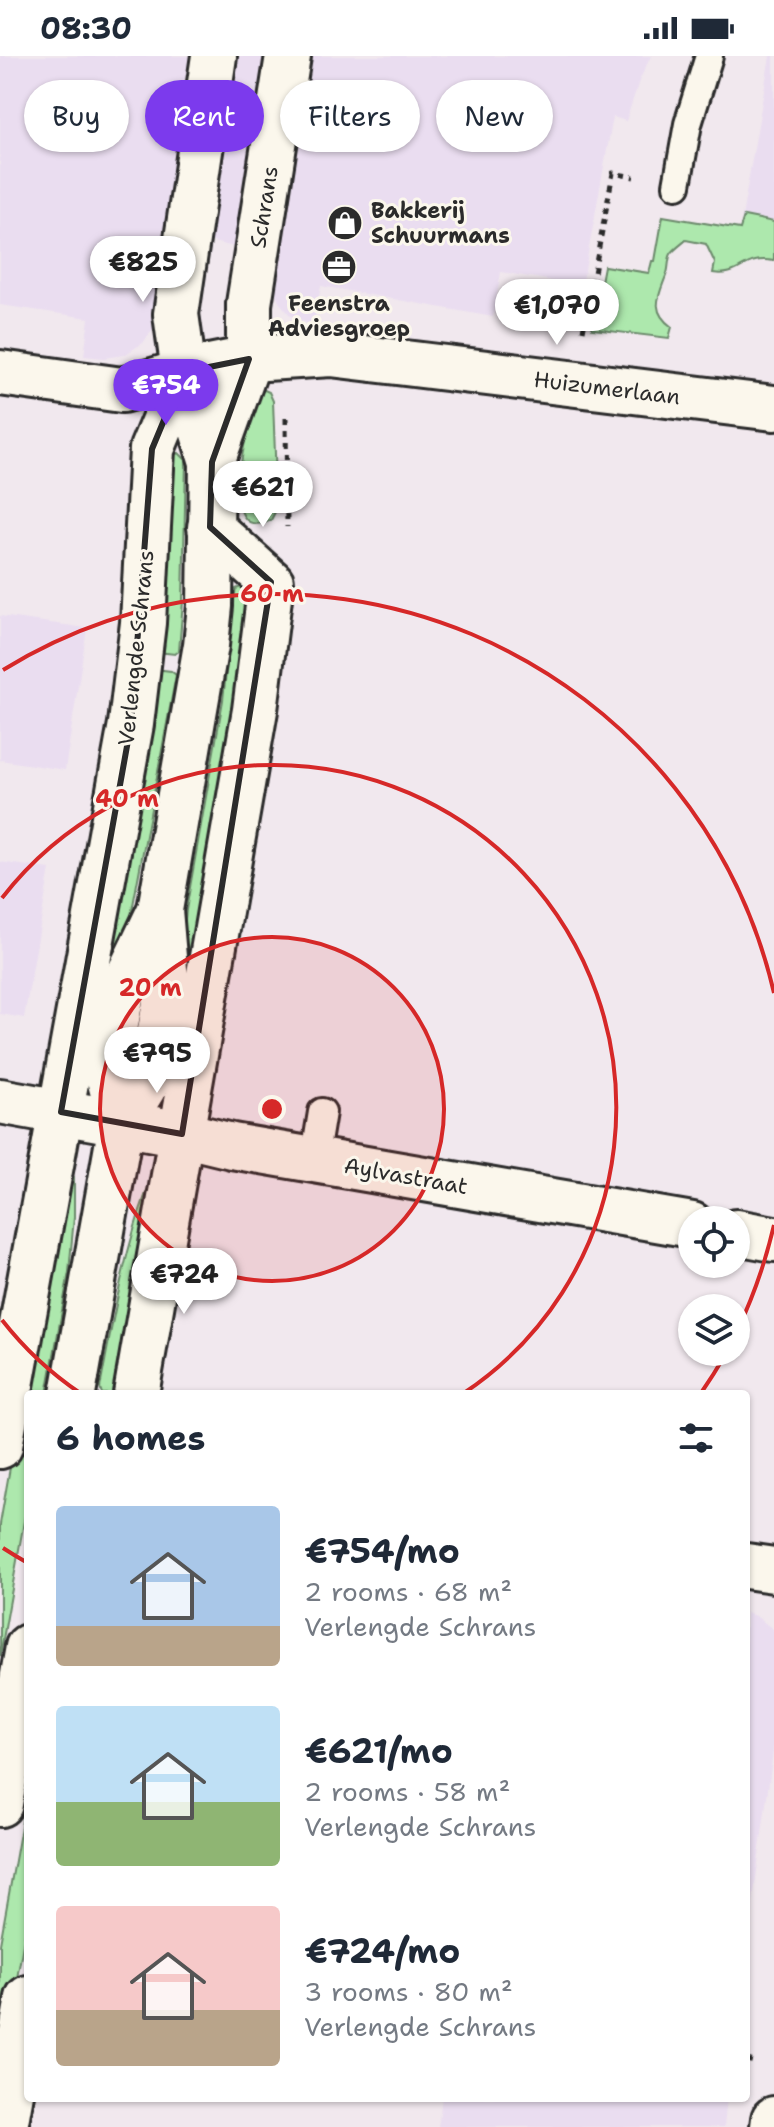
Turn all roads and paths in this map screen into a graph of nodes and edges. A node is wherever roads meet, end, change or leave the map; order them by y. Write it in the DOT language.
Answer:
graph roads {
  1 [pos="214,56"];
  2 [pos="288,56"];
  3 [pos="709,56"];
  4 [pos="677,185"];
  5 [pos="249,359"];
  6 [pos="184,372"];
  7 [pos="0,373"];
  8 [pos="573,383"];
  9 [pos="774,408"];
  10 [pos="212,462"];
  11 [pos="210,527"];
  12 [pos="271,582"];
  13 [pos="0,1101"];
  14 [pos="61,1112"];
  15 [pos="322,1112"];
  16 [pos="121,1124"];
  17 [pos="182,1134"];
  18 [pos="314,1161"];
  19 [pos="678,1223"];
  20 [pos="750,1235"];
  21 [pos="774,1239"];
  22 [pos="74,1390"];
  23 [pos="137,1390"];
  24 [pos="8,1433"];
  25 [pos="750,1567"];
  26 [pos="774,1570"];
  27 [pos="24,1669"];
  28 [pos="0,1804"];
  29 [pos="24,2020"];
  30 [pos="750,2061"];
  31 [pos="755,2062"];
  32 [pos="774,2119"];
  33 [pos="5,2127"];
  34 [pos="773,2127"];
  1 -- 6 [label="street"];
  2 -- 5 [label="street, Schrans"];
  3 -- 4 [label="lane"];
  4 -- 8 [label="path"];
  5 -- 6 [label="street, Huizumerlaan"];
  5 -- 8 [label="street, Huizumerlaan"];
  5 -- 10 [label="street"];
  5 -- 12 [label="path"];
  6 -- 7 [label="street, Huizumerlaan"];
  6 -- 10 [label="street"];
  6 -- 14 [label="street, Verlengde Schrans"];
  8 -- 9 [label="street, Huizumerlaan"];
  10 -- 11 [label="street"];
  11 -- 12 [label="street"];
  11 -- 16 [label="street"];
  12 -- 17 [label="street"];
  13 -- 14 [label="street, Aylvastraat"];
  14 -- 16 [label="street, Aylvastraat"];
  14 -- 24 [label="street, Verlengde Schrans"];
  15 -- 18 [label="lane"];
  16 -- 17 [label="street, Aylvastraat"];
  16 -- 22 [label="street"];
  17 -- 18 [label="street, Aylvastraat"];
  17 -- 23 [label="street"];
  18 -- 19 [label="street, Aylvastraat"];
  20 -- 21 [label="street"];
  25 -- 26 [label="street"];
  27 -- 28 [label="street"];
  29 -- 33 [label="street"];
  30 -- 31 [label="path"];
  32 -- 34 [label="street"];
}
